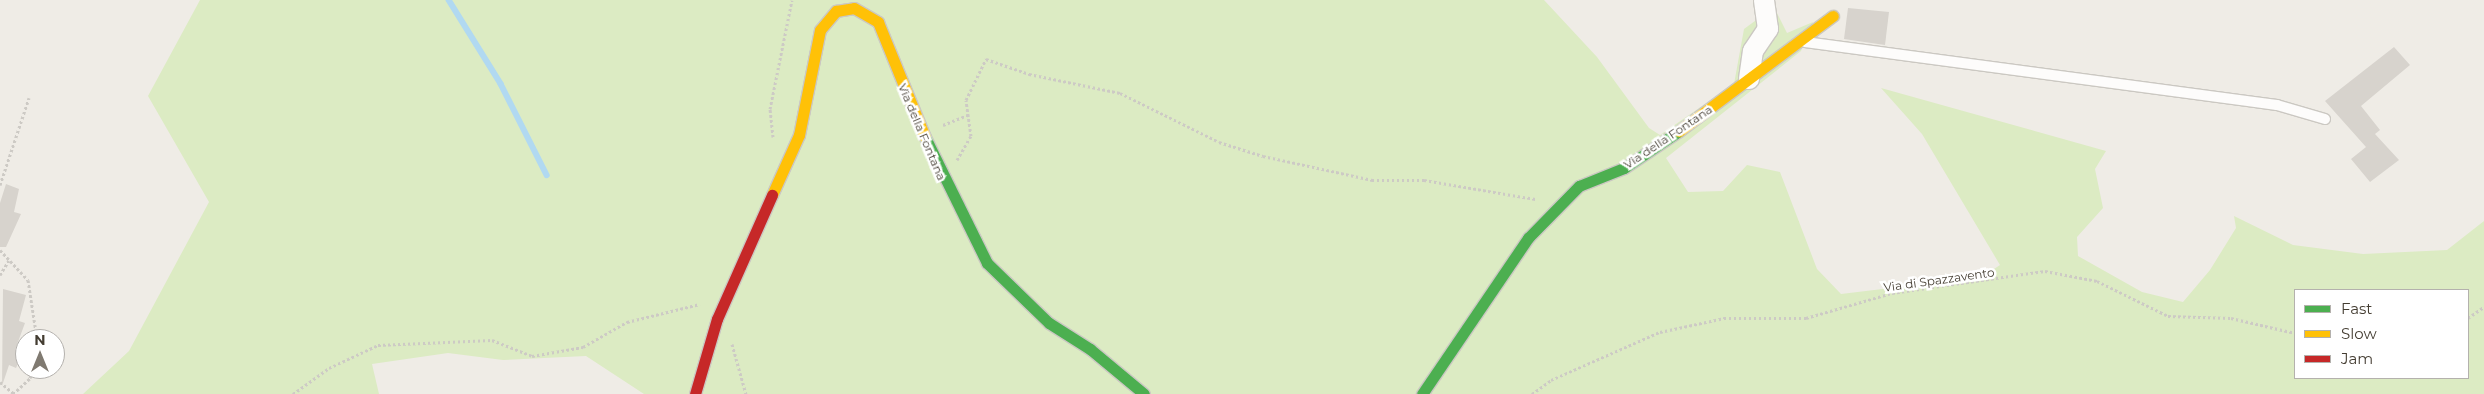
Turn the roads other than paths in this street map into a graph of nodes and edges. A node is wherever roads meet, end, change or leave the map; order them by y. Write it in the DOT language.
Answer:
graph roads {
  1 [pos="1764,0"];
  2 [pos="1837,0"];
  3 [pos="1833,16"];
  4 [pos="1768,29"];
  5 [pos="1800,40"];
  6 [pos="1784,52"];
  7 [pos="1750,79"];
  8 [pos="2325,119"];
  9 [pos="694,394"];
  10 [pos="1144,394"];
  11 [pos="1422,394"];
  1 -- 4 [label="street"];
  2 -- 3 [label="lane"];
  3 -- 5 [label="street, Via della Fontana"];
  4 -- 6 [label="street"];
  4 -- 7 [label="street"];
  5 -- 6 [label="street, Via della Fontana"];
  5 -- 8 [label="lane"];
  6 -- 7 [label="street, Via della Fontana"];
  7 -- 11 [label="street, Via della Fontana"];
  9 -- 10 [label="street, Via della Fontana"];
}
